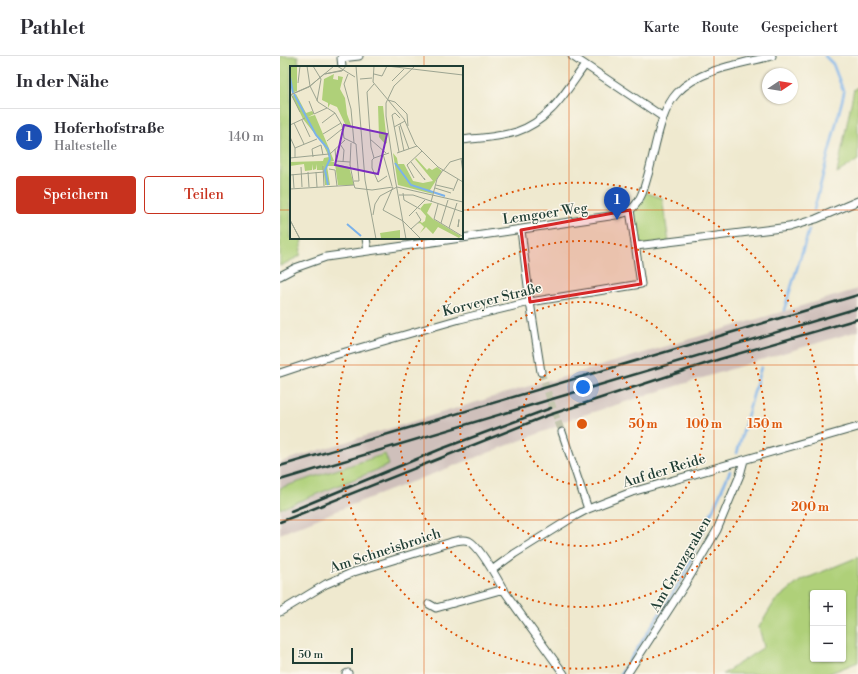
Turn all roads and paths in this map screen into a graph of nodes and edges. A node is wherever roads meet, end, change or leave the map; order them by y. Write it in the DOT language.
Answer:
graph roads {
  1 [pos="359,56"];
  2 [pos="572,56"];
  3 [pos="772,56"];
  4 [pos="585,65"];
  5 [pos="342,66"];
  6 [pos="663,117"];
  7 [pos="463,140"];
  8 [pos="858,202"];
  9 [pos="630,210"];
  10 [pos="521,230"];
  11 [pos="463,238"];
  12 [pos="366,239"];
  13 [pos="455,239"];
  14 [pos="636,246"];
  15 [pos="368,251"];
  16 [pos="280,276"];
  17 [pos="530,302"];
  18 [pos="542,372"];
  19 [pos="280,373"];
  20 [pos="858,427"];
  21 [pos="562,432"];
  22 [pos="744,460"];
  23 [pos="588,509"];
  24 [pos="492,570"];
  25 [pos="504,589"];
  26 [pos="429,604"];
  27 [pos="280,612"];
  28 [pos="564,674"];
  29 [pos="627,674"];
  1 -- 5 [label="street"];
  2 -- 4 [label="street"];
  3 -- 6 [label="street"];
  4 -- 6 [label="street"];
  4 -- 7 [label="street"];
  6 -- 9 [label="street"];
  8 -- 14 [label="street"];
  9 -- 10 [label="street, Lemgoer Weg"];
  9 -- 14 [label="street, Korveyer Straße"];
  10 -- 11 [label="street, Lemgoer Weg"];
  10 -- 17 [label="street"];
  12 -- 15 [label="street"];
  13 -- 15 [label="street, Lemgoer Weg"];
  14 -- 17 [label="street, Korveyer Straße"];
  15 -- 16 [label="street, Lemgoer Weg"];
  17 -- 18 [label="street"];
  17 -- 19 [label="street, Korveyer Straße"];
  20 -- 22 [label="street, Auf der Reide"];
  21 -- 23 [label="street"];
  22 -- 23 [label="street, Auf der Reide"];
  22 -- 29 [label="street, Am Grenzgraben"];
  23 -- 24 [label="street, Auf der Reide"];
  24 -- 25 [label="street, Am Schneisbroich"];
  24 -- 27 [label="street, Am Schneisbroich"];
  25 -- 26 [label="street"];
  25 -- 28 [label="street, Am Schneisbroich"];
}
